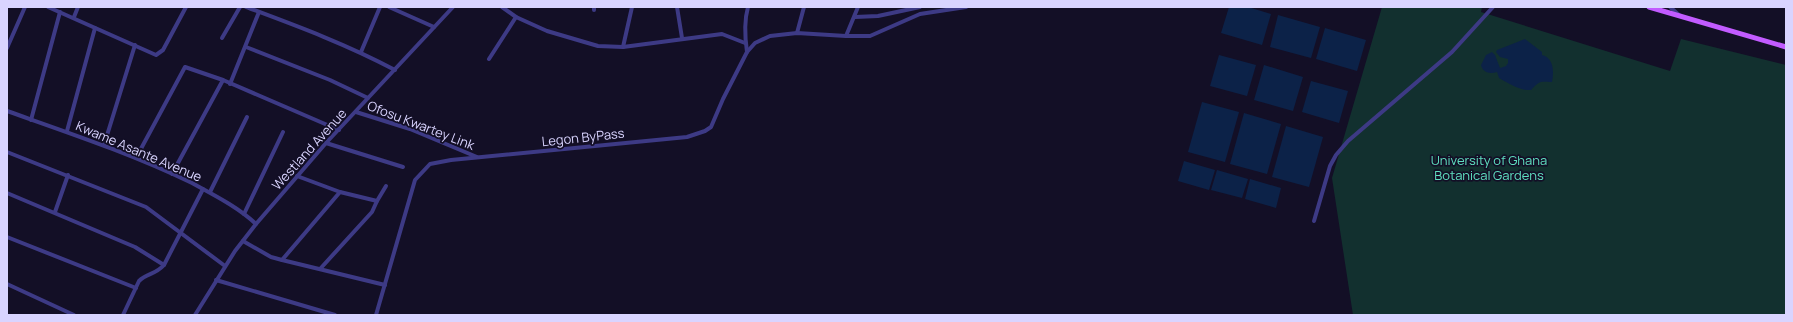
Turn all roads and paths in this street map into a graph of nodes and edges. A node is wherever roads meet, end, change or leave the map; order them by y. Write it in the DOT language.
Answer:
graph roads {
  1 [pos="25,7"];
  2 [pos="48,7"];
  3 [pos="78,7"];
  4 [pos="186,7"];
  5 [pos="240,7"];
  6 [pos="246,7"];
  7 [pos="380,7"];
  8 [pos="388,7"];
  9 [pos="453,7"];
  10 [pos="502,7"];
  11 [pos="632,7"];
  12 [pos="677,7"];
  13 [pos="748,7"];
  14 [pos="804,7"];
  15 [pos="858,7"];
  16 [pos="920,7"];
  17 [pos="966,7"];
  18 [pos="1493,7"];
  19 [pos="1649,7"];
  20 [pos="1670,7"];
  21 [pos="60,12"];
  22 [pos="259,12"];
  23 [pos="1679,15"];
  24 [pos="74,17"];
  25 [pos="516,17"];
  26 [pos="855,17"];
  27 [pos="434,27"];
  28 [pos="95,28"];
  29 [pos="797,33"];
  30 [pos="846,36"];
  31 [pos="222,38"];
  32 [pos="682,38"];
  33 [pos="746,42"];
  34 [pos="135,45"];
  35 [pos="246,47"];
  36 [pos="623,47"];
  37 [pos="1786,47"];
  38 [pos="7,48"];
  39 [pos="360,52"];
  40 [pos="747,52"];
  41 [pos="489,59"];
  42 [pos="395,70"];
  43 [pos="223,80"];
  44 [pos="230,84"];
  45 [pos="368,98"];
  46 [pos="7,111"];
  47 [pos="356,112"];
  48 [pos="247,117"];
  49 [pos="31,120"];
  50 [pos="339,130"];
  51 [pos="67,131"];
  52 [pos="283,132"];
  53 [pos="326,143"];
  54 [pos="104,145"];
  55 [pos="7,152"];
  56 [pos="136,158"];
  57 [pos="479,158"];
  58 [pos="403,167"];
  59 [pos="172,174"];
  60 [pos="68,175"];
  61 [pos="297,176"];
  62 [pos="386,186"];
  63 [pos="203,189"];
  64 [pos="210,192"];
  65 [pos="340,192"];
  66 [pos="7,193"];
  67 [pos="377,201"];
  68 [pos="55,212"];
  69 [pos="244,214"];
  70 [pos="1314,221"];
  71 [pos="256,224"];
  72 [pos="182,233"];
  73 [pos="7,237"];
  74 [pos="243,241"];
  75 [pos="282,260"];
  76 [pos="164,265"];
  77 [pos="225,266"];
  78 [pos="320,269"];
  79 [pos="216,280"];
  80 [pos="7,284"];
  81 [pos="385,285"];
  82 [pos="136,288"];
  83 [pos="74,315"];
  84 [pos="122,315"];
  85 [pos="195,315"];
  86 [pos="335,315"];
  87 [pos="376,315"];
  1 -- 38 [label="street"];
  2 -- 21 [label="street"];
  3 -- 24 [label="street"];
  4 -- 34 [label="street"];
  5 -- 31 [label="street"];
  6 -- 22 [label="street"];
  7 -- 39 [label="street"];
  8 -- 27 [label="street"];
  9 -- 27 [label="street, Westland Avenue"];
  10 -- 25 [label="street"];
  11 -- 36 [label="street"];
  12 -- 32 [label="street"];
  13 -- 33 [label="street"];
  14 -- 29 [label="street"];
  15 -- 26 [label="street"];
  16 -- 26 [label="street"];
  17 -- 30 [label="street, Legon ByPass"];
  18 -- 70 [label="street"];
  19 -- 23 [label="main road"];
  20 -- 23 [label="street"];
  21 -- 24 [label="street"];
  21 -- 49 [label="street"];
  22 -- 35 [label="street"];
  22 -- 39 [label="street"];
  23 -- 37 [label="main road"];
  24 -- 28 [label="street"];
  25 -- 36 [label="street"];
  25 -- 41 [label="street"];
  26 -- 30 [label="street"];
  27 -- 42 [label="street, Westland Avenue"];
  28 -- 34 [label="street"];
  28 -- 51 [label="street"];
  29 -- 30 [label="street, Legon ByPass"];
  29 -- 40 [label="street, Legon ByPass"];
  32 -- 33 [label="street"];
  32 -- 36 [label="street"];
  33 -- 40 [label="street"];
  34 -- 54 [label="street"];
  35 -- 44 [label="street"];
  35 -- 45 [label="street"];
  39 -- 42 [label="street"];
  40 -- 57 [label="street, Legon ByPass"];
  42 -- 45 [label="street, Westland Avenue"];
  43 -- 44 [label="street"];
  43 -- 56 [label="street"];
  43 -- 59 [label="street"];
  44 -- 50 [label="street"];
  45 -- 47 [label="street, Westland Avenue"];
  46 -- 49 [label="street, Kwame Asante Avenue"];
  47 -- 50 [label="street, Westland Avenue"];
  47 -- 57 [label="street, Ofosu Kwartey Link"];
  48 -- 64 [label="street"];
  49 -- 51 [label="street, Kwame Asante Avenue"];
  50 -- 53 [label="street, Westland Avenue"];
  51 -- 54 [label="street, Kwame Asante Avenue"];
  52 -- 69 [label="street"];
  53 -- 58 [label="street"];
  53 -- 61 [label="street, Westland Avenue"];
  54 -- 56 [label="street, Kwame Asante Avenue"];
  55 -- 60 [label="street"];
  56 -- 59 [label="street, Kwame Asante Avenue"];
  57 -- 81 [label="street, Legon ByPass"];
  59 -- 63 [label="street, Kwame Asante Avenue"];
  60 -- 68 [label="street"];
  60 -- 72 [label="street"];
  61 -- 65 [label="street"];
  61 -- 71 [label="street, Westland Avenue"];
  62 -- 67 [label="street"];
  63 -- 64 [label="street, Kwame Asante Avenue"];
  63 -- 72 [label="street"];
  64 -- 69 [label="street, Kwame Asante Avenue"];
  65 -- 67 [label="street"];
  65 -- 75 [label="street"];
  66 -- 68 [label="street"];
  67 -- 78 [label="street"];
  68 -- 76 [label="street"];
  69 -- 71 [label="street, Kwame Asante Avenue"];
  71 -- 74 [label="street, Westland Avenue"];
  72 -- 76 [label="street"];
  72 -- 77 [label="street"];
  73 -- 82 [label="street"];
  74 -- 75 [label="street"];
  74 -- 77 [label="street, Westland Avenue"];
  75 -- 78 [label="street"];
  76 -- 82 [label="street"];
  77 -- 79 [label="street, Westland Avenue"];
  78 -- 81 [label="street"];
  79 -- 85 [label="street, Westland Avenue"];
  79 -- 86 [label="street"];
  80 -- 83 [label="street"];
  81 -- 87 [label="street, Legon ByPass"];
  82 -- 84 [label="street"];
}
